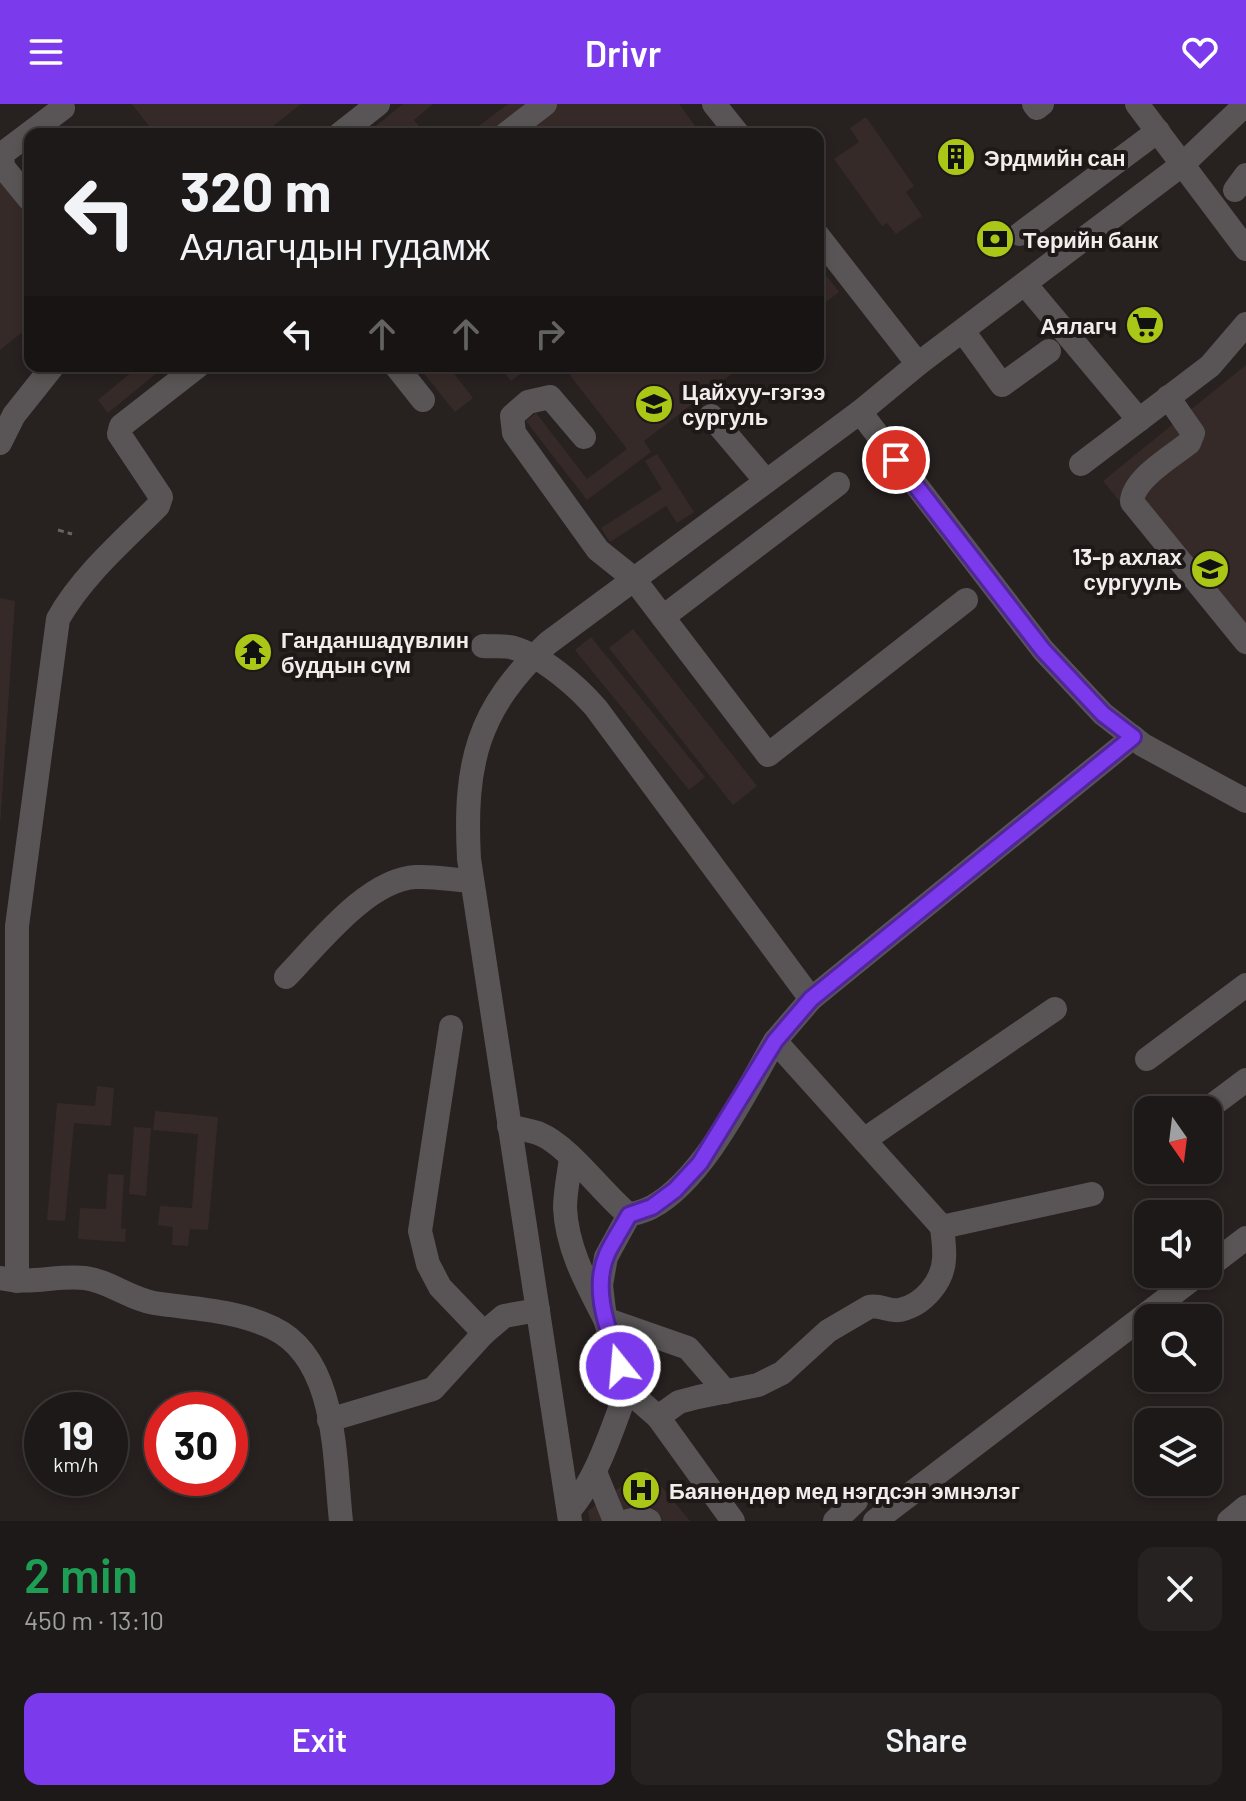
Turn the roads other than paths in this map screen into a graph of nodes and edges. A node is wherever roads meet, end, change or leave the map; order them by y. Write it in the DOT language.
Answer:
graph roads {
  1 [pos="378,104"];
  2 [pos="545,104"];
  3 [pos="714,104"];
  4 [pos="1034,104"];
  5 [pos="1042,104"];
  6 [pos="1137,104"];
  7 [pos="1246,106"];
  8 [pos="63,108"];
  9 [pos="36,128"];
  10 [pos="348,128"];
  11 [pos="514,128"];
  12 [pos="733,128"];
  13 [pos="1158,131"];
  14 [pos="24,137"];
  15 [pos="1183,164"];
  16 [pos="1,166"];
  17 [pos="24,193"];
  18 [pos="1020,234"];
  19 [pos="824,244"];
  20 [pos="1246,249"];
  21 [pos="1025,284"];
  22 [pos="1246,324"];
  23 [pos="963,331"];
  24 [pos="1049,351"];
  25 [pos="918,364"];
  26 [pos="48,372"];
  27 [pos="190,372"];
  28 [pos="401,372"];
  29 [pos="1168,397"];
  30 [pos="423,400"];
  31 [pos="860,412"];
  32 [pos="711,416"];
  33 [pos="1139,420"];
  34 [pos="584,437"];
  35 [pos="0,443"];
  36 [pos="1081,464"];
  37 [pos="766,481"];
  38 [pos="838,484"];
  39 [pos="633,578"];
  40 [pos="966,600"];
  41 [pos="663,617"];
  42 [pos="1246,642"];
  43 [pos="483,646"];
  44 [pos="532,658"];
  45 [pos="1133,737"];
  46 [pos="1246,801"];
  47 [pos="472,881"];
  48 [pos="286,977"];
  49 [pos="1246,985"];
  50 [pos="811,999"];
  51 [pos="1055,1009"];
  52 [pos="451,1027"];
  53 [pos="775,1041"];
  54 [pos="1147,1059"];
  55 [pos="1245,1083"];
  56 [pos="1222,1099"];
  57 [pos="509,1126"];
  58 [pos="864,1140"];
  59 [pos="571,1158"];
  60 [pos="1092,1194"];
  61 [pos="629,1215"];
  62 [pos="942,1227"];
  63 [pos="1246,1238"];
  64 [pos="1222,1256"];
  65 [pos="9,1280"];
  66 [pos="1181,1288"];
  67 [pos="538,1310"];
  68 [pos="605,1319"];
  69 [pos="484,1333"];
  70 [pos="627,1390"];
  71 [pos="726,1392"];
  72 [pos="658,1417"];
  73 [pos="329,1420"];
  74 [pos="595,1472"];
  75 [pos="856,1501"];
  76 [pos="1246,1507"];
  77 [pos="570,1516"];
  78 [pos="341,1521"];
  79 [pos="615,1521"];
  80 [pos="628,1521"];
  81 [pos="649,1521"];
  82 [pos="733,1521"];
  83 [pos="835,1521"];
  84 [pos="875,1521"];
  85 [pos="1229,1521"];
  1 -- 10 [label="street"];
  2 -- 11 [label="street"];
  3 -- 12 [label="street"];
  4 -- 5 [label="street"];
  6 -- 13 [label="street"];
  7 -- 15 [label="street"];
  8 -- 9 [label="street"];
  13 -- 15 [label="street"];
  13 -- 18 [label="street"];
  14 -- 16 [label="street"];
  15 -- 20 [label="street"];
  15 -- 21 [label="street"];
  16 -- 17 [label="street"];
  19 -- 25 [label="street"];
  21 -- 23 [label="street"];
  21 -- 33 [label="street"];
  22 -- 29 [label="street"];
  23 -- 24 [label="street"];
  23 -- 25 [label="street"];
  25 -- 31 [label="street"];
  26 -- 35 [label="street"];
  27 -- 65 [label="street"];
  28 -- 30 [label="street"];
  29 -- 33 [label="street"];
  29 -- 42 [label="street"];
  31 -- 37 [label="street"];
  31 -- 45 [label="street"];
  32 -- 37 [label="street"];
  33 -- 36 [label="street"];
  34 -- 39 [label="street"];
  37 -- 39 [label="street"];
  38 -- 41 [label="street"];
  39 -- 41 [label="street"];
  39 -- 44 [label="street"];
  40 -- 41 [label="street"];
  43 -- 44 [label="street"];
  44 -- 47 [label="street"];
  44 -- 50 [label="street"];
  45 -- 46 [label="street"];
  45 -- 50 [label="street"];
  47 -- 48 [label="street"];
  47 -- 57 [label="street"];
  49 -- 54 [label="street"];
  50 -- 53 [label="street"];
  51 -- 58 [label="street"];
  52 -- 69 [label="street"];
  53 -- 58 [label="street"];
  53 -- 61 [label="street"];
  55 -- 56 [label="street"];
  57 -- 59 [label="street"];
  57 -- 67 [label="street"];
  58 -- 62 [label="street"];
  59 -- 61 [label="street"];
  59 -- 68 [label="street"];
  60 -- 62 [label="street"];
  61 -- 68 [label="street"];
  62 -- 71 [label="street"];
  63 -- 64 [label="street"];
  65 -- 73 [label="street"];
  66 -- 84 [label="street"];
  67 -- 69 [label="street"];
  67 -- 77 [label="street"];
  68 -- 70 [label="street"];
  68 -- 71 [label="street"];
  69 -- 73 [label="street"];
  70 -- 72 [label="street"];
  70 -- 74 [label="street"];
  71 -- 72 [label="street"];
  72 -- 82 [label="street"];
  73 -- 78 [label="street"];
  74 -- 77 [label="street"];
  74 -- 79 [label="street"];
  75 -- 83 [label="street"];
  76 -- 85 [label="street"];
  80 -- 81 [label="street"];
}
